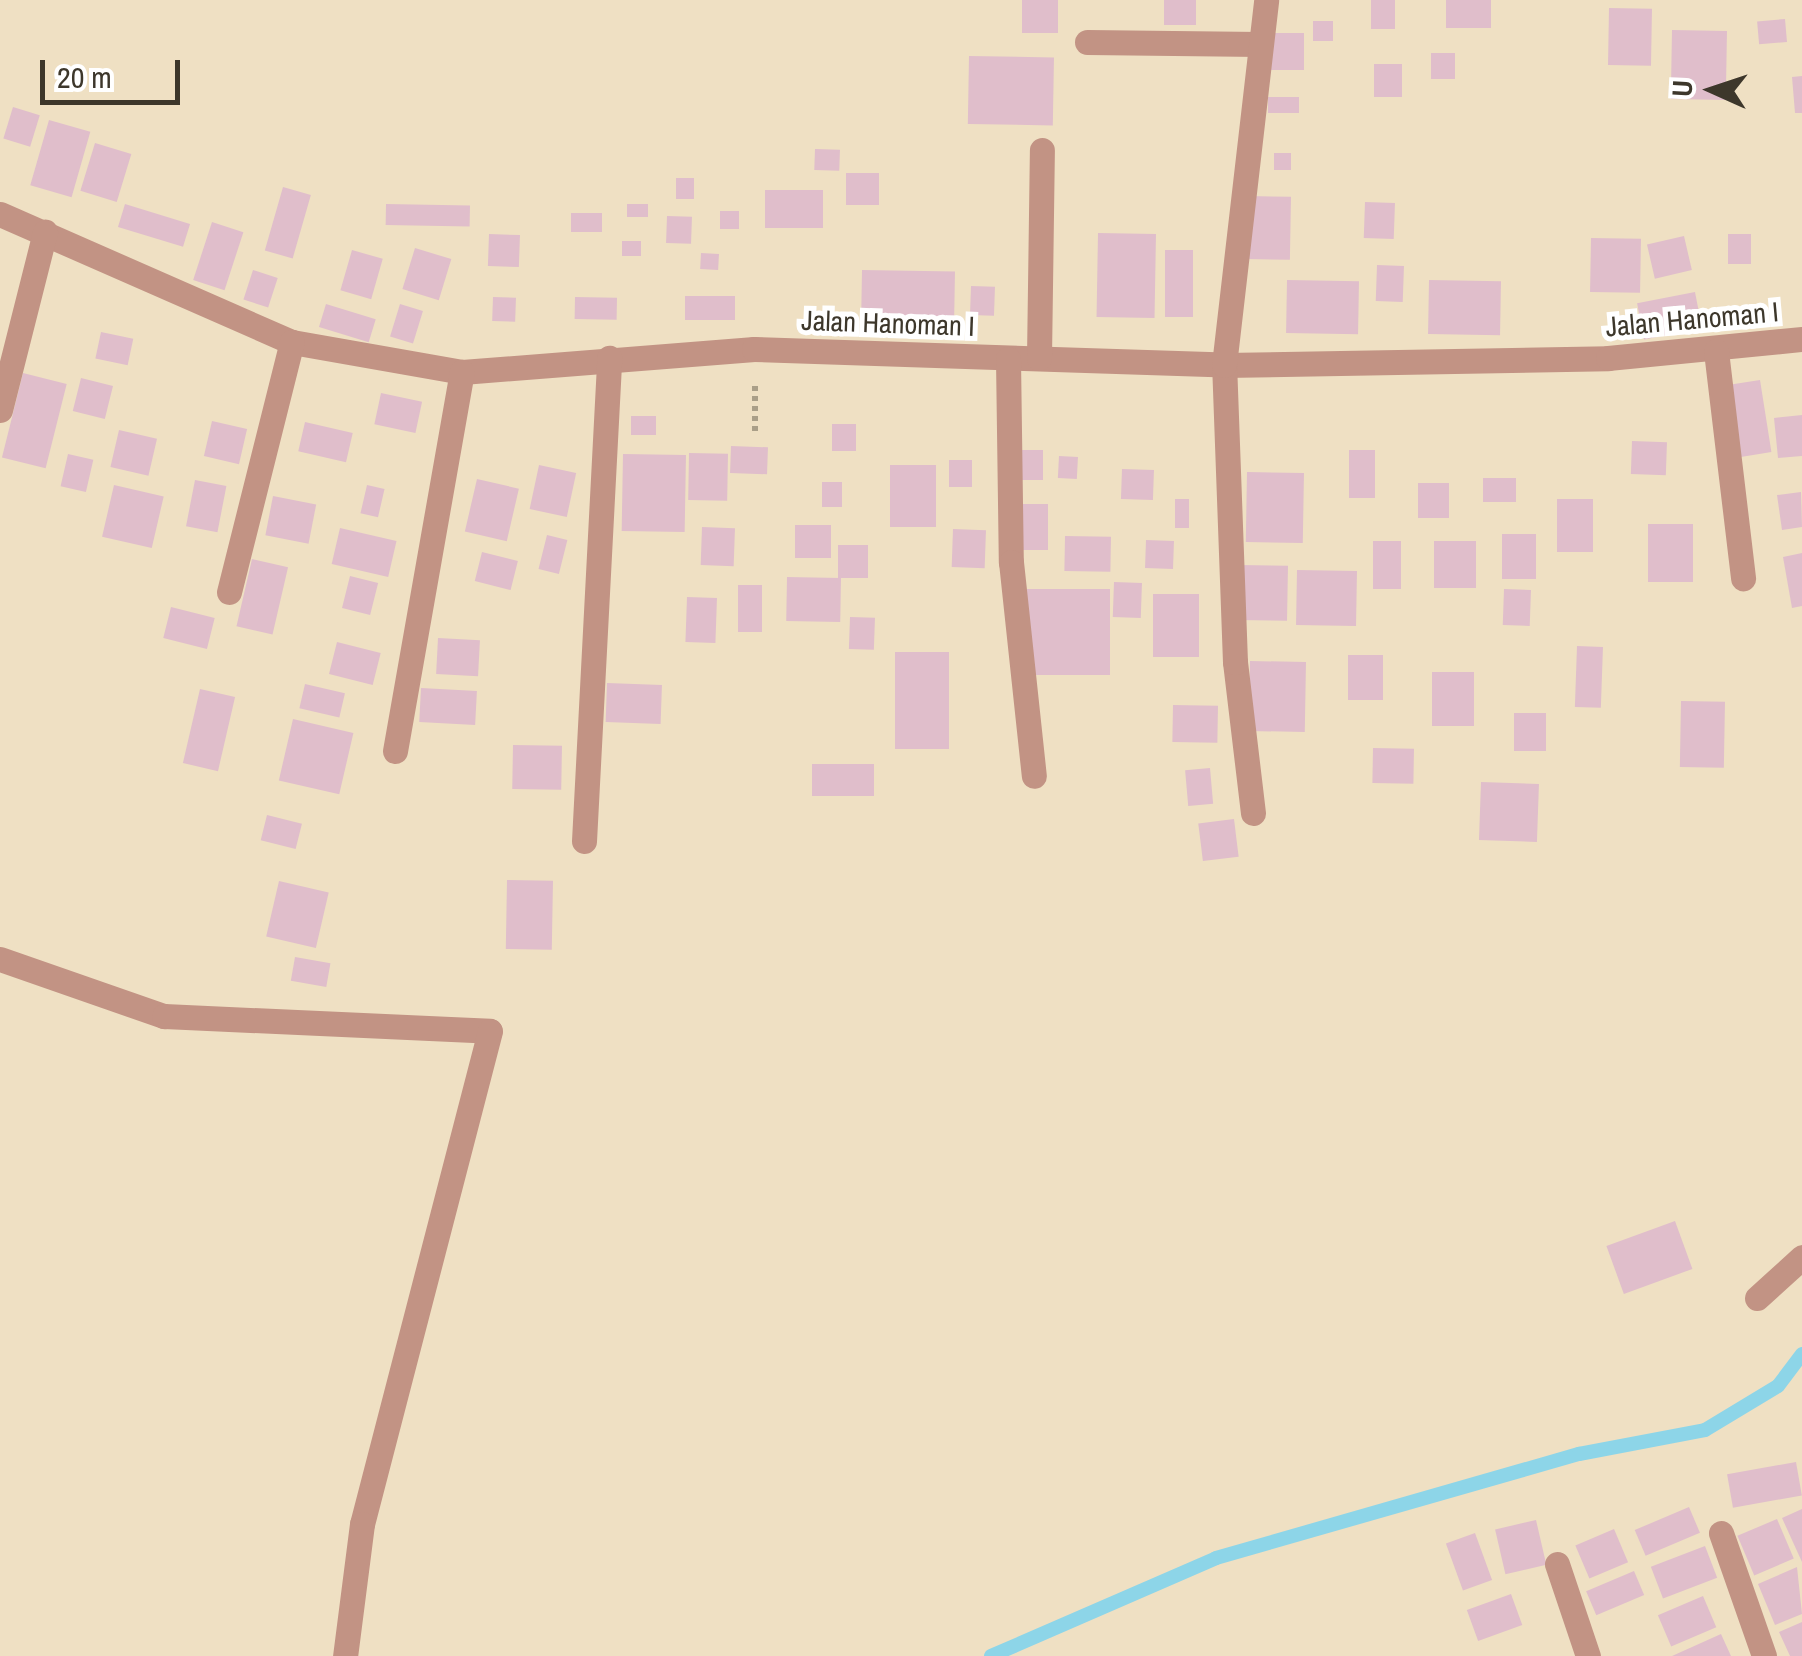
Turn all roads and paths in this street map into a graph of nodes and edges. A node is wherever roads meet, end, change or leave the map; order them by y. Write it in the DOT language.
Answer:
graph roads {
  1 [pos="1266,0"];
  2 [pos="1087,42"];
  3 [pos="1260,44"];
  4 [pos="1042,150"];
  5 [pos="0,214"];
  6 [pos="45,232"];
  7 [pos="1802,338"];
  8 [pos="292,342"];
  9 [pos="754,348"];
  10 [pos="1716,351"];
  11 [pos="610,358"];
  12 [pos="1039,358"];
  13 [pos="1008,359"];
  14 [pos="1224,366"];
  15 [pos="462,372"];
  16 [pos="0,410"];
  17 [pos="755,431"];
  18 [pos="1743,578"];
  19 [pos="229,592"];
  20 [pos="395,751"];
  21 [pos="1034,776"];
  22 [pos="1253,813"];
  23 [pos="584,841"];
  24 [pos="0,959"];
  25 [pos="1802,1257"];
  26 [pos="1757,1298"];
  27 [pos="1720,1533"];
  28 [pos="1557,1564"];
  29 [pos="344,1656"];
  30 [pos="1588,1656"];
  31 [pos="1764,1656"];
  1 -- 3 [label="street"];
  2 -- 3 [label="street"];
  3 -- 14 [label="street"];
  4 -- 12 [label="street"];
  5 -- 6 [label="street, Jalan Hanoman I"];
  6 -- 8 [label="street, Jalan Hanoman I"];
  6 -- 16 [label="street"];
  7 -- 10 [label="street, Jalan Hanoman I"];
  8 -- 15 [label="street, Jalan Hanoman I"];
  8 -- 19 [label="street"];
  9 -- 11 [label="street, Jalan Hanoman I"];
  9 -- 13 [label="street, Jalan Hanoman I"];
  9 -- 17 [label="path"];
  10 -- 14 [label="street, Jalan Hanoman I"];
  10 -- 18 [label="street"];
  11 -- 15 [label="street, Jalan Hanoman I"];
  11 -- 23 [label="street"];
  12 -- 13 [label="street, Jalan Hanoman I"];
  12 -- 14 [label="street, Jalan Hanoman I"];
  13 -- 21 [label="street"];
  14 -- 22 [label="street"];
  15 -- 20 [label="street"];
  24 -- 29 [label="street"];
  25 -- 26 [label="street"];
  27 -- 31 [label="street"];
  28 -- 30 [label="street"];
}
